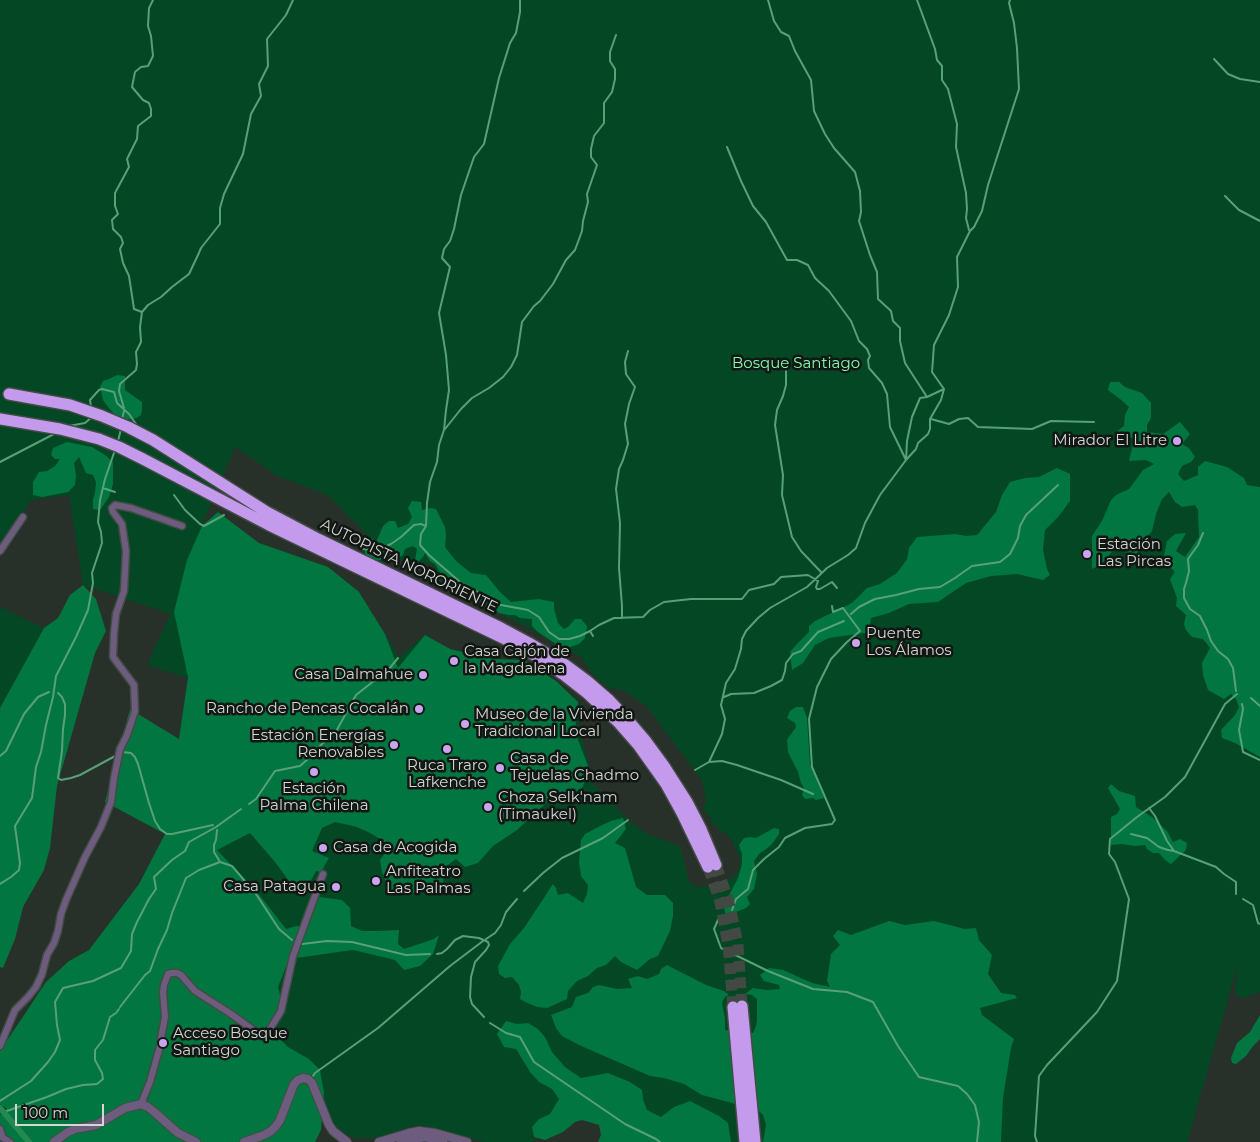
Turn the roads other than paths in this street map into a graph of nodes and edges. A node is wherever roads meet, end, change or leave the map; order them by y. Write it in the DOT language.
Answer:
graph roads {
  1 [pos="9,394"];
  2 [pos="0,419"];
  3 [pos="23,517"];
  4 [pos="182,526"];
  5 [pos="0,552"];
  6 [pos="322,874"];
  7 [pos="738,1007"];
  8 [pos="739,1029"];
  9 [pos="161,1038"];
  10 [pos="0,1046"];
  11 [pos="160,1046"];
  12 [pos="141,1104"];
  13 [pos="0,1129"];
  14 [pos="1,1136"];
  15 [pos="345,1140"];
  16 [pos="10,1142"];
  17 [pos="54,1142"];
  18 [pos="196,1142"];
  19 [pos="244,1142"];
  20 [pos="352,1142"];
  21 [pos="379,1142"];
  22 [pos="401,1142"];
  23 [pos="443,1142"];
  24 [pos="467,1142"];
  25 [pos="745,1142"];
  26 [pos="755,1142"];
  1 -- 2 [label="highway, AUTOPISTA NORORIENTE"];
  3 -- 5 [label="street"];
  4 -- 10 [label="street"];
  6 -- 9 [label="street"];
  7 -- 8 [label="highway"];
  8 -- 25 [label="highway"];
  8 -- 26 [label="highway"];
  11 -- 12 [label="street"];
  12 -- 17 [label="street"];
  12 -- 18 [label="street"];
  13 -- 14 [label="street"];
  14 -- 16 [label="street"];
  15 -- 19 [label="street"];
  15 -- 20 [label="street"];
  21 -- 24 [label="street"];
  22 -- 23 [label="street"];
}
